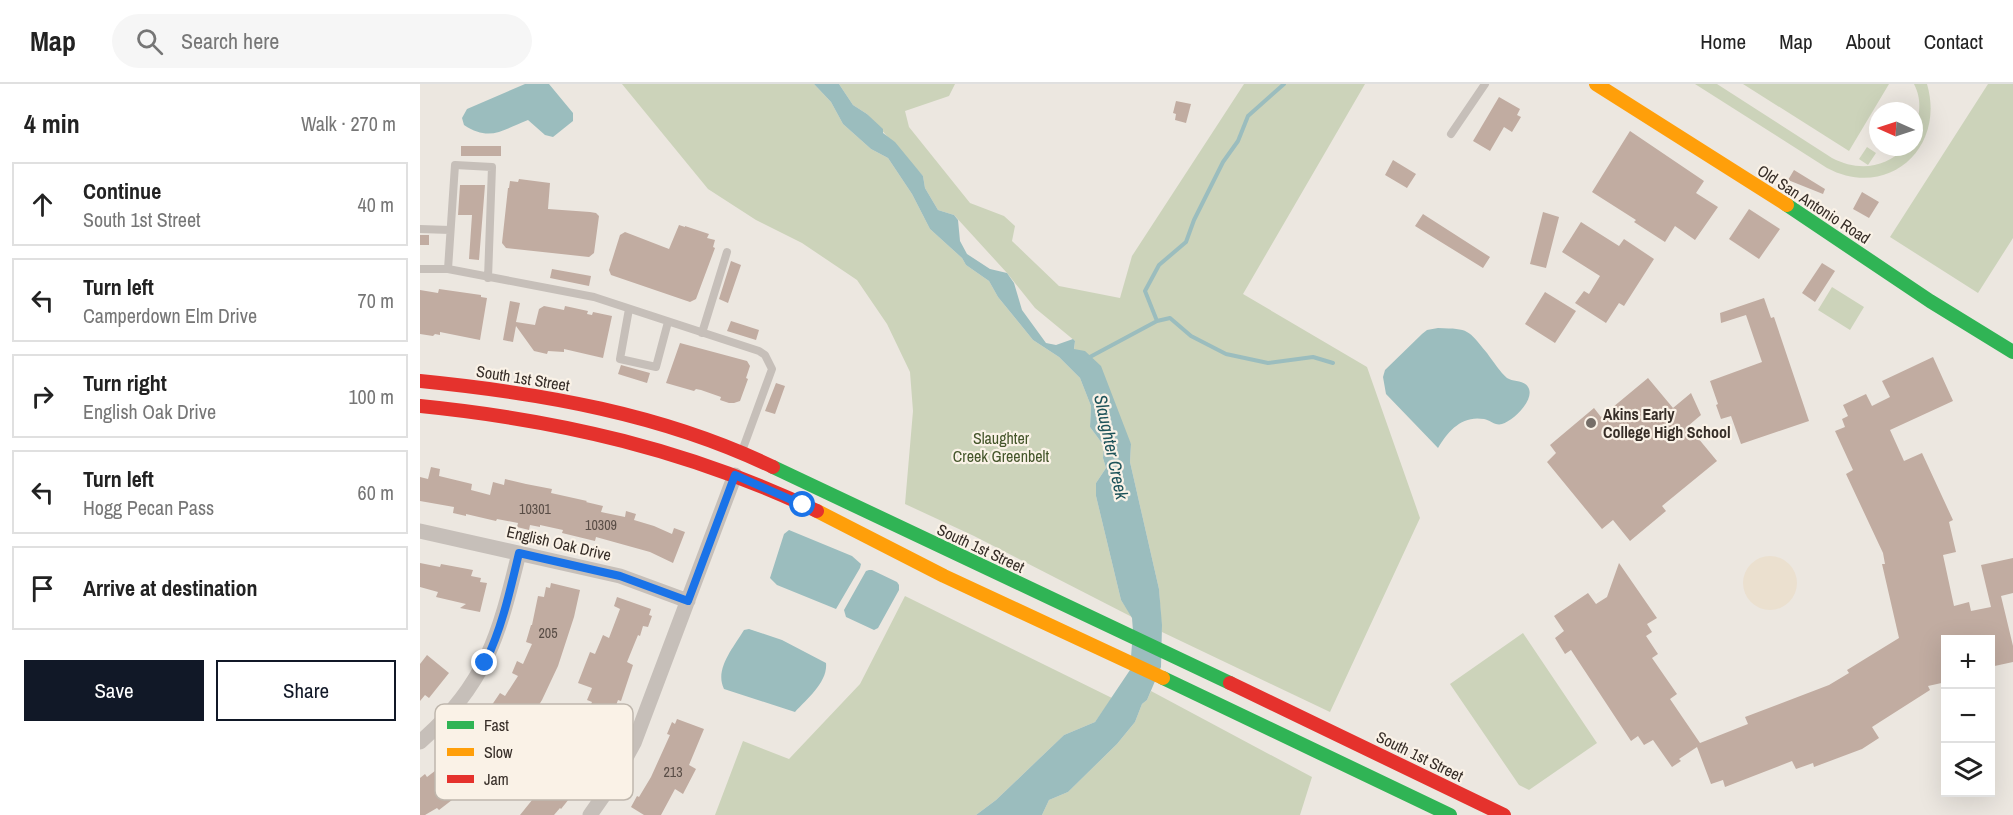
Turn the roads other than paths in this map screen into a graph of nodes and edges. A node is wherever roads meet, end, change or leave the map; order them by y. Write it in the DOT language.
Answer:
graph roads {
  1 [pos="1485,84"];
  2 [pos="1596,84"];
  3 [pos="1451,134"];
  4 [pos="420,229"];
  5 [pos="450,230"];
  6 [pos="727,252"];
  7 [pos="420,269"];
  8 [pos="448,269"];
  9 [pos="488,278"];
  10 [pos="629,309"];
  11 [pos="668,322"];
  12 [pos="702,333"];
  13 [pos="2013,352"];
  14 [pos="420,381"];
  15 [pos="420,406"];
  16 [pos="742,452"];
  17 [pos="735,475"];
  18 [pos="420,531"];
  19 [pos="519,553"];
  20 [pos="688,601"];
  21 [pos="457,704"];
  22 [pos="435,729"];
  23 [pos="420,742"];
  24 [pos="633,745"];
  25 [pos="600,800"];
  26 [pos="590,815"];
  27 [pos="1450,815"];
  28 [pos="1504,815"];
  1 -- 3 [label="lane"];
  2 -- 13 [label="main road, Old San Antonio Road"];
  4 -- 5 [label="lane"];
  5 -- 8 [label="lane"];
  5 -- 9 [label="lane"];
  6 -- 12 [label="lane"];
  7 -- 8 [label="lane"];
  8 -- 9 [label="lane"];
  9 -- 10 [label="lane"];
  10 -- 11 [label="lane"];
  10 -- 11 [label="lane"];
  11 -- 12 [label="lane"];
  12 -- 16 [label="lane"];
  14 -- 16 [label="main road, South 1st Street"];
  15 -- 17 [label="main road"];
  16 -- 17 [label="main road"];
  16 -- 28 [label="main road, South 1st Street"];
  17 -- 20 [label="street"];
  17 -- 27 [label="main road"];
  18 -- 19 [label="street, English Oak Drive"];
  19 -- 20 [label="street, English Oak Drive"];
  19 -- 21 [label="street"];
  20 -- 24 [label="street"];
  22 -- 23 [label="street"];
  25 -- 26 [label="street"];
}
